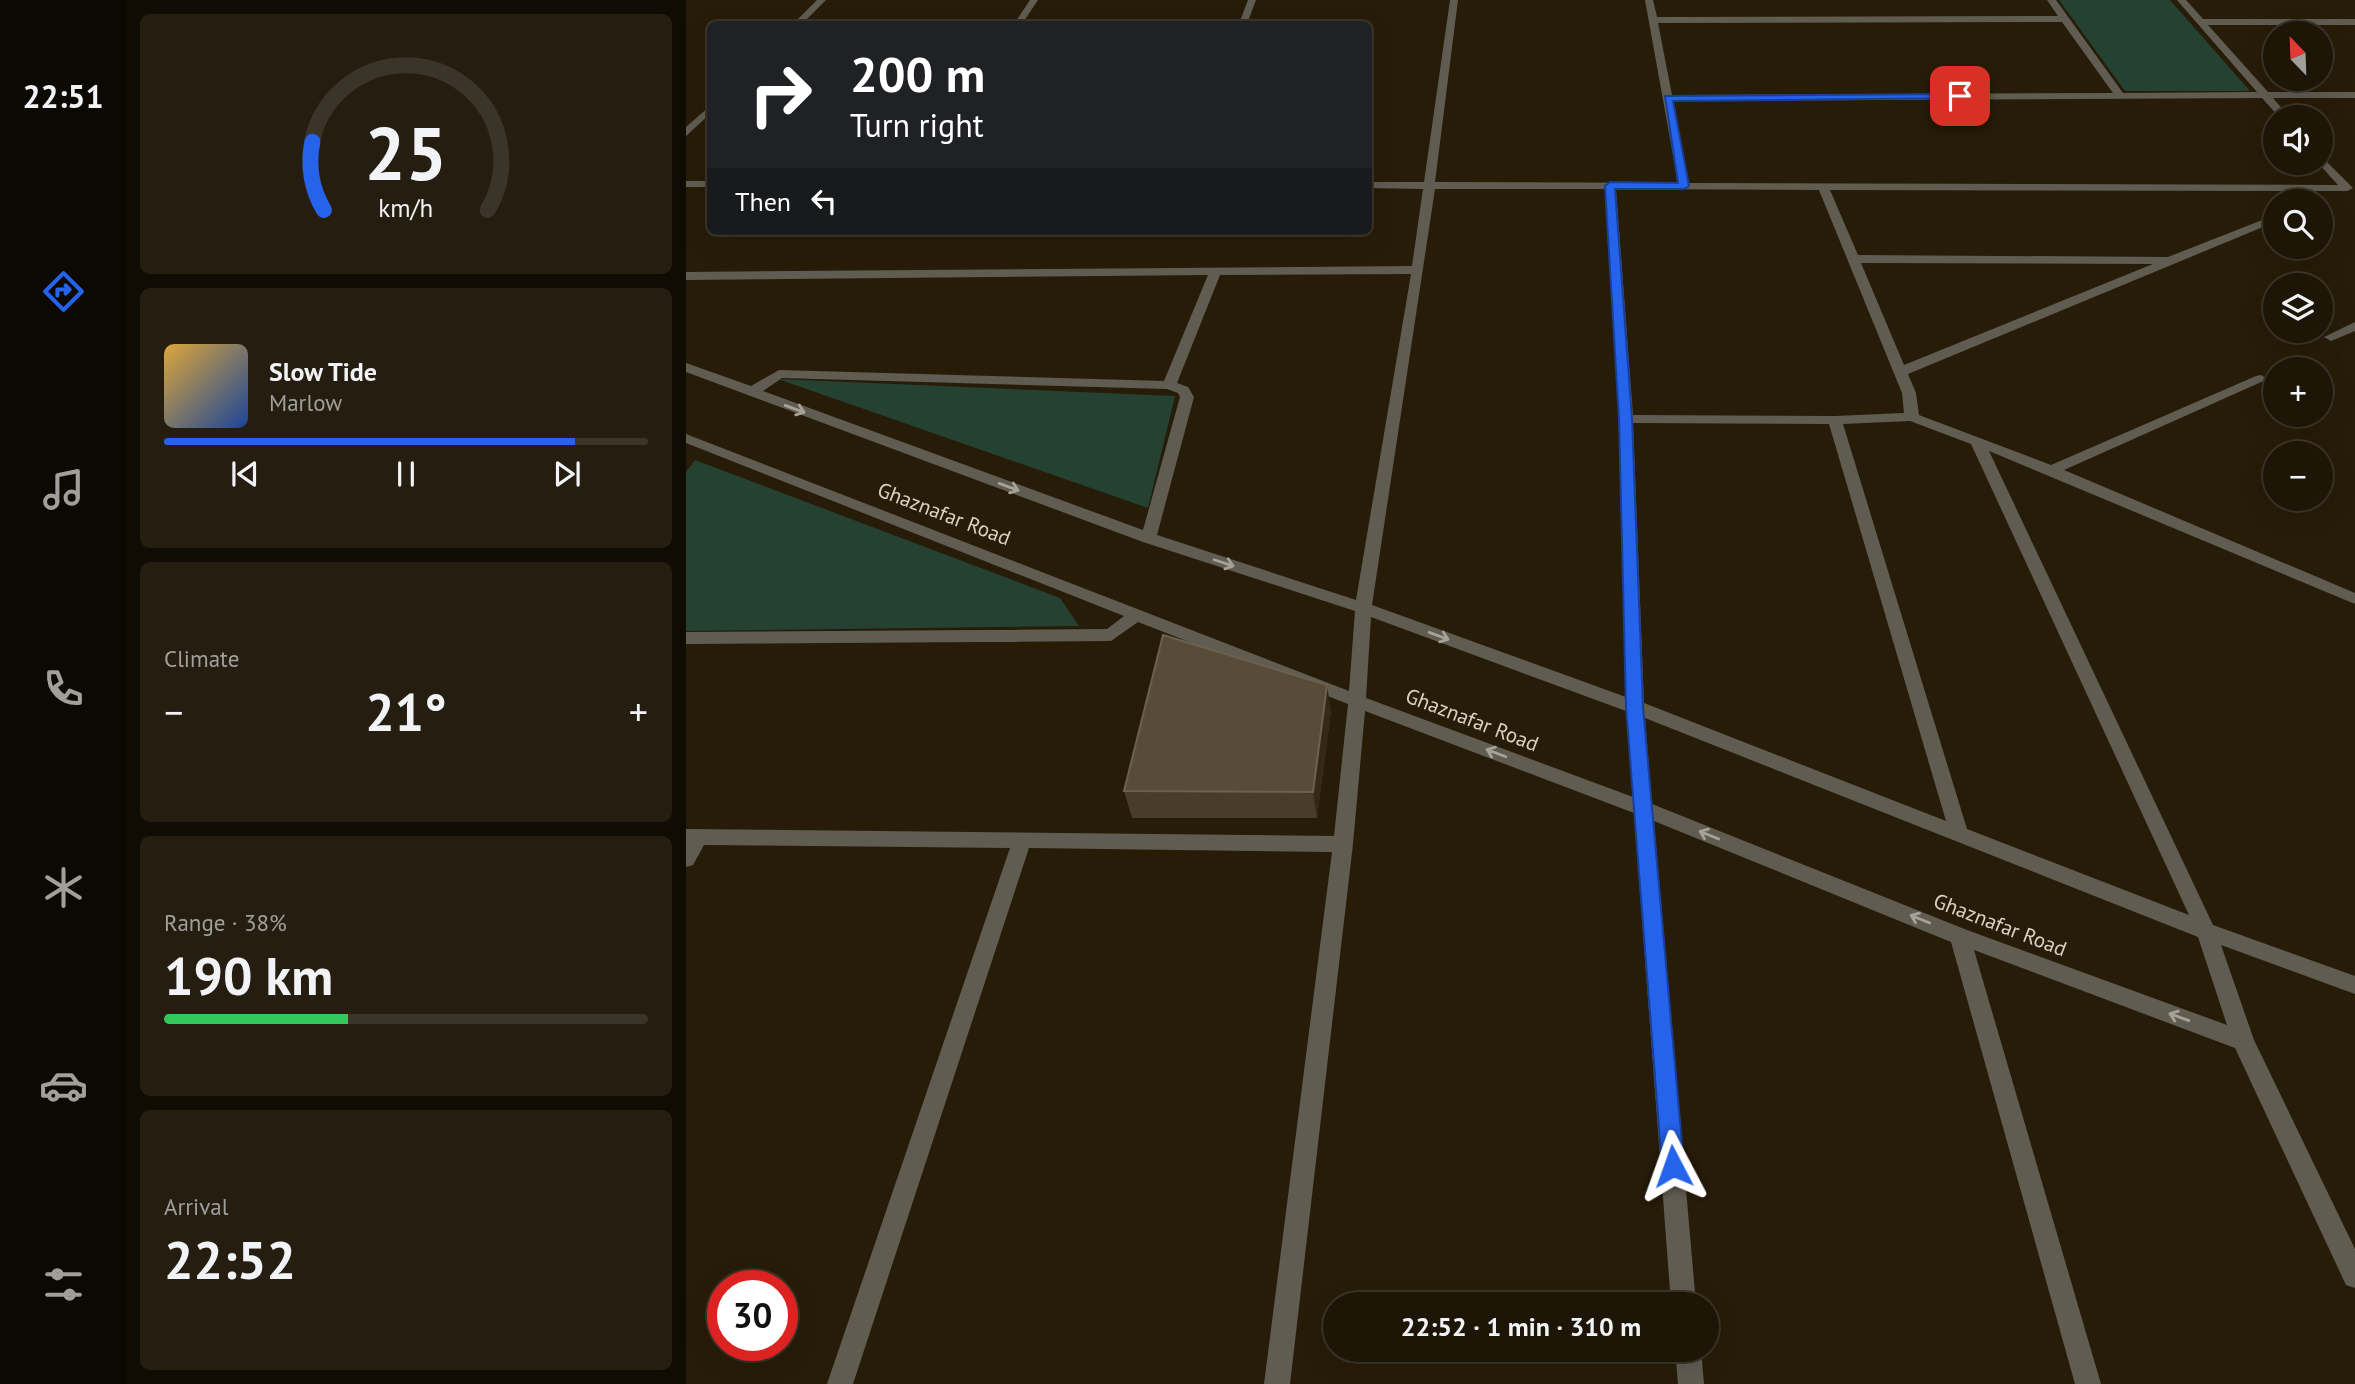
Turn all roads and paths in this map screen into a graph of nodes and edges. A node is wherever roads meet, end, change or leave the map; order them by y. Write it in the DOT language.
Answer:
graph roads {
  1 [pos="822,0"];
  2 [pos="1034,0"];
  3 [pos="1252,0"];
  4 [pos="1454,0"];
  5 [pos="1649,0"];
  6 [pos="2052,0"];
  7 [pos="2181,0"];
  8 [pos="2064,19"];
  9 [pos="1654,20"];
  10 [pos="800,21"];
  11 [pos="1020,21"];
  12 [pos="1244,21"];
  13 [pos="2201,22"];
  14 [pos="2355,22"];
  15 [pos="2264,95"];
  16 [pos="2355,95"];
  17 [pos="2120,96"];
  18 [pos="1668,98"];
  19 [pos="2273,105"];
  20 [pos="707,112"];
  21 [pos="686,133"];
  22 [pos="2333,170"];
  23 [pos="686,184"];
  24 [pos="707,184"];
  25 [pos="1372,185"];
  26 [pos="1430,185"];
  27 [pos="1610,186"];
  28 [pos="1684,186"];
  29 [pos="2351,187"];
  30 [pos="1824,188"];
  31 [pos="2333,194"];
  32 [pos="2263,223"];
  33 [pos="1853,259"];
  34 [pos="2173,260"];
  35 [pos="1216,271"];
  36 [pos="1418,271"];
  37 [pos="686,276"];
  38 [pos="2355,326"];
  39 [pos="2333,337"];
  40 [pos="686,367"];
  41 [pos="1900,372"];
  42 [pos="2261,379"];
  43 [pos="1169,386"];
  44 [pos="751,393"];
  45 [pos="1912,417"];
  46 [pos="1626,419"];
  47 [pos="1835,420"];
  48 [pos="686,438"];
  49 [pos="1976,440"];
  50 [pos="2051,470"];
  51 [pos="1149,538"];
  52 [pos="2355,598"];
  53 [pos="1363,608"];
  54 [pos="1137,614"];
  55 [pos="686,638"];
  56 [pos="1357,701"];
  57 [pos="1634,707"];
  58 [pos="1644,809"];
  59 [pos="1959,834"];
  60 [pos="692,837"];
  61 [pos="1022,841"];
  62 [pos="1343,844"];
  63 [pos="686,859"];
  64 [pos="2206,930"];
  65 [pos="1960,936"];
  66 [pos="2355,985"];
  67 [pos="2242,1041"];
  68 [pos="2355,1276"];
  69 [pos="1683,1292"];
  70 [pos="1689,1362"];
  71 [pos="840,1384"];
  72 [pos="1277,1384"];
  73 [pos="1690,1384"];
  74 [pos="2088,1384"];
  1 -- 10 [label="street"];
  2 -- 11 [label="street"];
  3 -- 12 [label="street"];
  4 -- 26 [label="street"];
  5 -- 9 [label="street"];
  6 -- 8 [label="street"];
  7 -- 13 [label="street"];
  8 -- 9 [label="street"];
  8 -- 17 [label="street"];
  9 -- 18 [label="street"];
  13 -- 14 [label="street"];
  13 -- 15 [label="street"];
  15 -- 16 [label="street"];
  15 -- 17 [label="street"];
  15 -- 19 [label="street"];
  17 -- 18 [label="street"];
  18 -- 28 [label="street"];
  20 -- 21 [label="street"];
  22 -- 29 [label="street"];
  23 -- 24 [label="street"];
  25 -- 26 [label="street"];
  26 -- 27 [label="street"];
  26 -- 36 [label="street"];
  27 -- 28 [label="street"];
  27 -- 46 [label="street"];
  28 -- 30 [label="street"];
  29 -- 30 [label="street"];
  29 -- 31 [label="street"];
  30 -- 33 [label="street"];
  32 -- 34 [label="street"];
  33 -- 34 [label="street"];
  33 -- 41 [label="street"];
  34 -- 41 [label="street"];
  35 -- 36 [label="street"];
  35 -- 37 [label="street"];
  35 -- 43 [label="street"];
  36 -- 53 [label="street"];
  38 -- 39 [label="street"];
  40 -- 44 [label="street"];
  41 -- 45 [label="street"];
  42 -- 50 [label="street"];
  43 -- 44 [label="street"];
  43 -- 51 [label="street"];
  44 -- 51 [label="street, one-way"];
  45 -- 47 [label="street"];
  45 -- 49 [label="street"];
  46 -- 47 [label="street"];
  46 -- 57 [label="street"];
  47 -- 59 [label="street"];
  48 -- 54 [label="street, Ghaznafar Road"];
  49 -- 50 [label="street"];
  49 -- 64 [label="street"];
  50 -- 52 [label="street"];
  51 -- 53 [label="street, one-way"];
  53 -- 56 [label="street"];
  53 -- 57 [label="street, one-way"];
  54 -- 55 [label="street"];
  54 -- 56 [label="street, Ghaznafar Road"];
  58 -- 56 [label="street, Ghaznafar Road, one-way"];
  56 -- 62 [label="street"];
  57 -- 58 [label="street"];
  57 -- 59 [label="street"];
  65 -- 58 [label="street, Ghaznafar Road, one-way"];
  58 -- 69 [label="street"];
  59 -- 64 [label="street"];
  60 -- 61 [label="street"];
  60 -- 63 [label="street"];
  61 -- 62 [label="street"];
  61 -- 71 [label="street"];
  62 -- 72 [label="street"];
  64 -- 66 [label="street"];
  64 -- 67 [label="street"];
  67 -- 65 [label="street, Ghaznafar Road, one-way"];
  65 -- 74 [label="street"];
  67 -- 68 [label="street"];
  70 -- 73 [label="street"];
}
